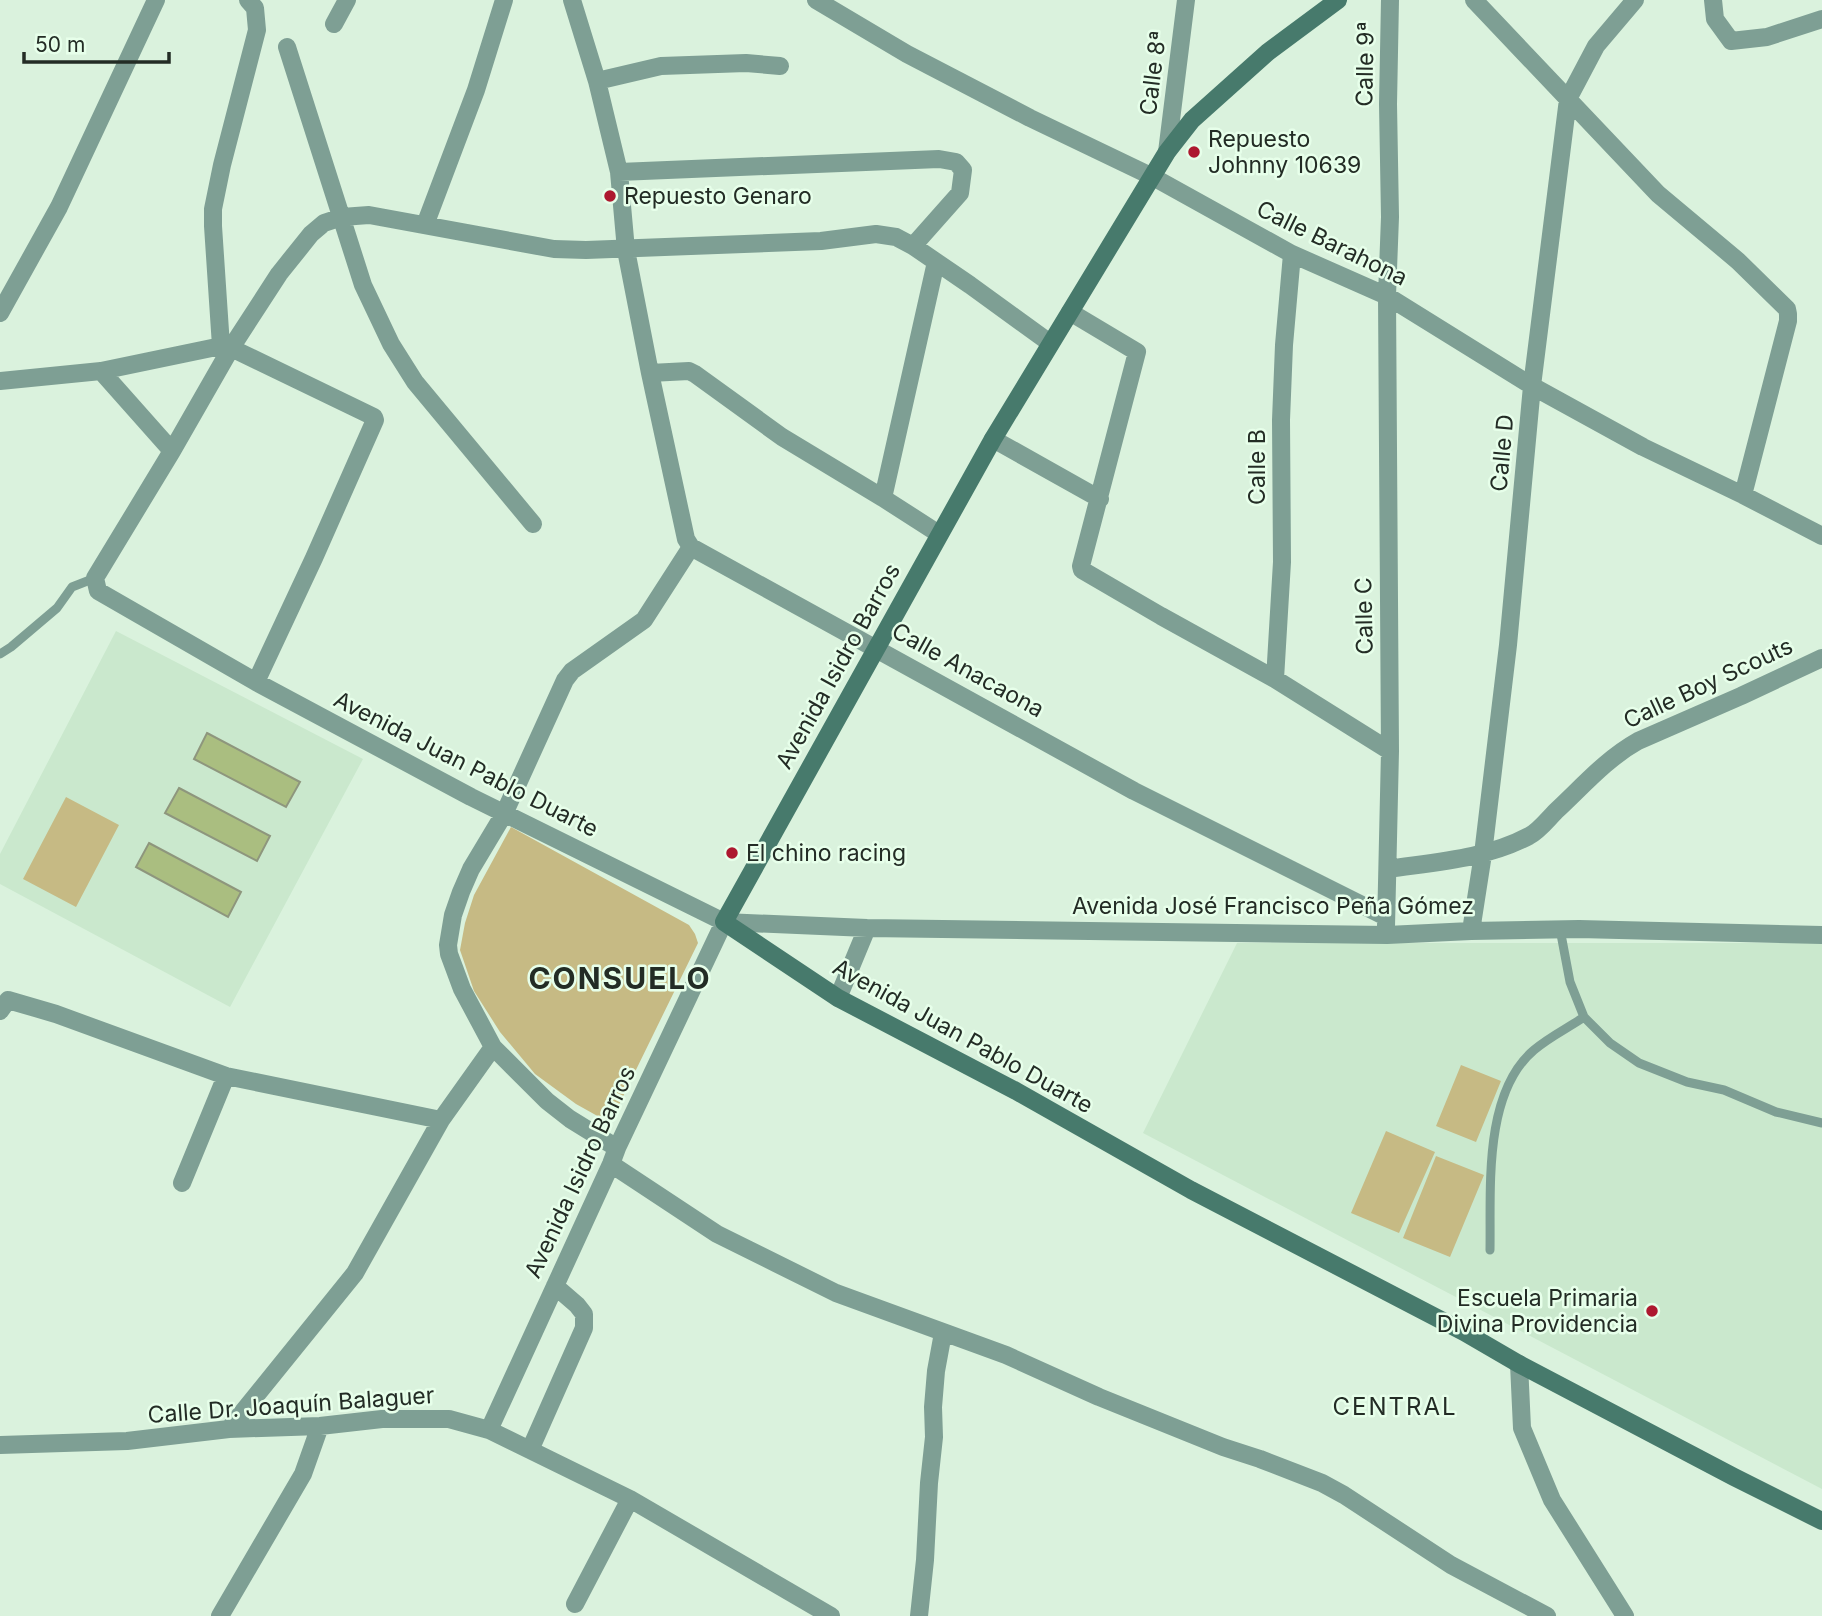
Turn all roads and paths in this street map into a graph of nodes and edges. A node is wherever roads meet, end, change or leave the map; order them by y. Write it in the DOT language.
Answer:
graph roads {
  1 [pos="156,0"];
  2 [pos="248,0"];
  3 [pos="347,0"];
  4 [pos="504,0"];
  5 [pos="572,0"];
  6 [pos="816,0"];
  7 [pos="1186,0"];
  8 [pos="1338,0"];
  9 [pos="1390,0"];
  10 [pos="1474,0"];
  11 [pos="1635,0"];
  12 [pos="1713,0"];
  13 [pos="1822,19"];
  14 [pos="334,24"];
  15 [pos="287,47"];
  16 [pos="780,66"];
  17 [pos="597,81"];
  18 [pos="1568,99"];
  19 [pos="1167,152"];
  20 [pos="619,172"];
  21 [pos="1153,177"];
  22 [pos="342,217"];
  23 [pos="425,225"];
  24 [pos="913,246"];
  25 [pos="626,250"];
  26 [pos="1292,254"];
  27 [pos="936,262"];
  28 [pos="1387,296"];
  29 [pos="0,313"];
  30 [pos="1070,313"];
  31 [pos="1050,343"];
  32 [pos="229,346"];
  33 [pos="101,372"];
  34 [pos="650,373"];
  35 [pos="0,381"];
  36 [pos="1532,386"];
  37 [pos="993,439"];
  38 [pos="172,451"];
  39 [pos="1743,495"];
  40 [pos="883,498"];
  41 [pos="1100,499"];
  42 [pos="533,524"];
  43 [pos="939,534"];
  44 [pos="1822,536"];
  45 [pos="691,547"];
  46 [pos="95,578"];
  47 [pos="876,648"];
  48 [pos="0,654"];
  49 [pos="1822,658"];
  50 [pos="1275,679"];
  51 [pos="256,682"];
  52 [pos="1390,751"];
  53 [pos="504,814"];
  54 [pos="1483,854"];
  55 [pos="1388,869"];
  56 [pos="724,922"];
  57 [pos="1386,926"];
  58 [pos="867,928"];
  59 [pos="1560,929"];
  60 [pos="1471,931"];
  61 [pos="1822,935"];
  62 [pos="838,998"];
  63 [pos="0,1011"];
  64 [pos="1584,1017"];
  65 [pos="493,1047"];
  66 [pos="226,1076"];
  67 [pos="441,1120"];
  68 [pos="1822,1123"];
  69 [pos="614,1156"];
  70 [pos="182,1183"];
  71 [pos="1490,1250"];
  72 [pos="555,1286"];
  73 [pos="943,1333"];
  74 [pos="1519,1364"];
  75 [pos="320,1426"];
  76 [pos="229,1429"];
  77 [pos="489,1430"];
  78 [pos="0,1445"];
  79 [pos="530,1450"];
  80 [pos="630,1499"];
  81 [pos="1822,1521"];
  82 [pos="575,1604"];
  83 [pos="220,1616"];
  84 [pos="831,1616"];
  85 [pos="919,1616"];
  86 [pos="1548,1616"];
  87 [pos="1625,1616"];
  1 -- 29 [label="street"];
  2 -- 32 [label="street"];
  3 -- 14 [label="street"];
  4 -- 23 [label="street"];
  5 -- 17 [label="street"];
  6 -- 21 [label="street, Calle Barahona"];
  7 -- 19 [label="street, Calle 8ª"];
  8 -- 19 [label="street, Avenida Isidro Barros"];
  9 -- 28 [label="street, Calle 9ª"];
  10 -- 18 [label="street"];
  11 -- 18 [label="street, Calle D"];
  12 -- 13 [label="street"];
  15 -- 22 [label="street"];
  16 -- 17 [label="street"];
  17 -- 20 [label="street"];
  18 -- 36 [label="street, Calle D"];
  18 -- 39 [label="street"];
  19 -- 21 [label="street, Avenida Isidro Barros"];
  20 -- 24 [label="street"];
  20 -- 25 [label="street"];
  21 -- 26 [label="street, Calle Barahona"];
  21 -- 30 [label="street, Avenida Isidro Barros"];
  22 -- 23 [label="street"];
  22 -- 32 [label="street"];
  22 -- 42 [label="street"];
  23 -- 25 [label="street"];
  24 -- 25 [label="street"];
  24 -- 27 [label="street"];
  25 -- 34 [label="street"];
  26 -- 28 [label="street, Calle Barahona"];
  26 -- 50 [label="street, Calle B"];
  27 -- 31 [label="street"];
  27 -- 40 [label="street"];
  28 -- 36 [label="street, Calle Barahona"];
  28 -- 52 [label="street, Calle C"];
  30 -- 31 [label="street, Avenida Isidro Barros"];
  30 -- 41 [label="street"];
  31 -- 37 [label="street, Avenida Isidro Barros"];
  32 -- 33 [label="street"];
  32 -- 38 [label="street"];
  32 -- 51 [label="street"];
  33 -- 35 [label="street"];
  33 -- 38 [label="street"];
  34 -- 40 [label="street"];
  34 -- 45 [label="street"];
  36 -- 39 [label="street, Calle Barahona"];
  36 -- 54 [label="street, Calle D"];
  37 -- 41 [label="street"];
  37 -- 43 [label="street, Avenida Isidro Barros"];
  38 -- 46 [label="street"];
  39 -- 44 [label="street, Calle Barahona"];
  40 -- 43 [label="street"];
  41 -- 50 [label="street"];
  43 -- 47 [label="street, Avenida Isidro Barros"];
  45 -- 47 [label="street, Calle Anacaona"];
  45 -- 53 [label="street"];
  46 -- 48 [label="lane"];
  46 -- 51 [label="street, Avenida Juan Pablo Duarte"];
  47 -- 56 [label="street, Avenida Isidro Barros"];
  47 -- 57 [label="street, Calle Anacaona"];
  49 -- 54 [label="street, Calle Boy Scouts"];
  50 -- 52 [label="street"];
  51 -- 53 [label="street, Avenida Juan Pablo Duarte"];
  52 -- 55 [label="street, Calle C"];
  53 -- 56 [label="street, Avenida Juan Pablo Duarte"];
  53 -- 65 [label="street"];
  54 -- 55 [label="street, Calle Boy Scouts"];
  54 -- 60 [label="street, Calle D"];
  55 -- 57 [label="street, Calle C"];
  56 -- 58 [label="street, Avenida José Francisco Peña Gómez"];
  56 -- 62 [label="street, Avenida Juan Pablo Duarte"];
  56 -- 69 [label="street, Avenida Isidro Barros"];
  57 -- 58 [label="street, Avenida José Francisco Peña Gómez"];
  57 -- 60 [label="street, Avenida José Francisco Peña Gómez"];
  58 -- 62 [label="street"];
  59 -- 60 [label="street, Avenida José Francisco Peña Gómez"];
  59 -- 61 [label="street, Avenida José Francisco Peña Gómez"];
  59 -- 64 [label="lane"];
  62 -- 74 [label="street, Avenida Juan Pablo Duarte"];
  63 -- 66 [label="street"];
  64 -- 68 [label="lane"];
  64 -- 71 [label="lane"];
  65 -- 67 [label="street"];
  65 -- 69 [label="street"];
  66 -- 67 [label="street"];
  66 -- 70 [label="street"];
  67 -- 76 [label="street"];
  69 -- 72 [label="street, Avenida Isidro Barros"];
  69 -- 73 [label="street"];
  72 -- 77 [label="street, Avenida Isidro Barros"];
  72 -- 79 [label="street"];
  73 -- 85 [label="street"];
  73 -- 86 [label="street"];
  74 -- 81 [label="street, Avenida Juan Pablo Duarte"];
  74 -- 87 [label="street"];
  75 -- 76 [label="street, Calle Dr. Joaquín Balaguer"];
  75 -- 77 [label="street, Calle Dr. Joaquín Balaguer"];
  75 -- 83 [label="street"];
  76 -- 78 [label="street, Calle Dr. Joaquín Balaguer"];
  77 -- 79 [label="street, Calle Dr. Joaquín Balaguer"];
  79 -- 80 [label="street, Calle Dr. Joaquín Balaguer"];
  80 -- 82 [label="street"];
  80 -- 84 [label="street, Calle Dr. Joaquín Balaguer"];
}
